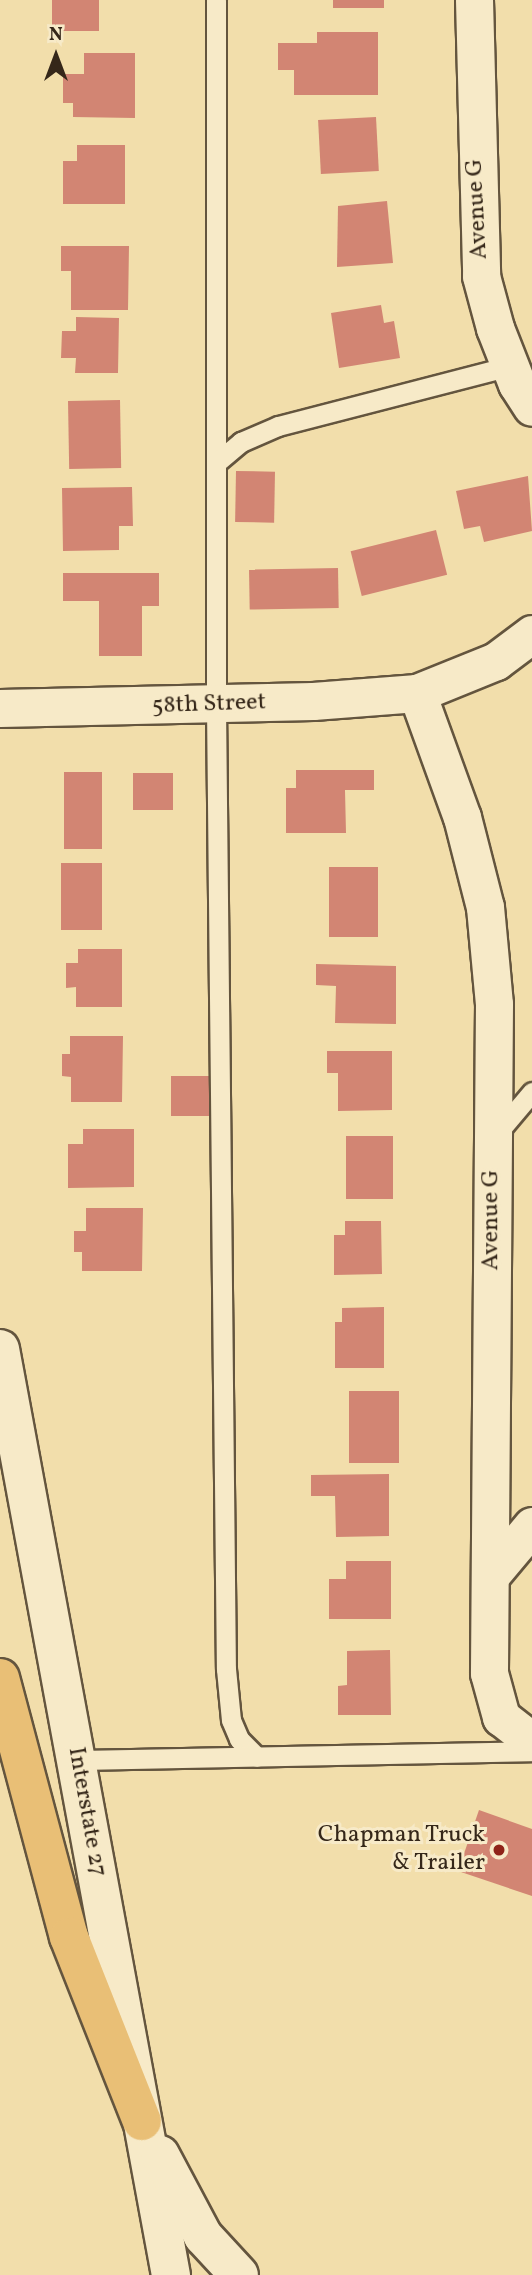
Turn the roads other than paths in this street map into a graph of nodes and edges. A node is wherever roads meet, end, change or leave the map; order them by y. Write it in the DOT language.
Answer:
graph roads {
  1 [pos="216,0"];
  2 [pos="474,0"];
  3 [pos="510,366"];
  4 [pos="532,407"];
  5 [pos="216,463"];
  6 [pos="532,634"];
  7 [pos="417,693"];
  8 [pos="216,705"];
  9 [pos="0,708"];
  10 [pos="532,1092"];
  11 [pos="493,1139"];
  12 [pos="0,1349"];
  13 [pos="532,1526"];
  14 [pos="491,1575"];
  15 [pos="0,1678"];
  16 [pos="532,1741"];
  17 [pos="532,1751"];
  18 [pos="257,1757"];
  19 [pos="76,1760"];
  20 [pos="142,2121"];
  21 [pos="171,2275"];
  22 [pos="239,2275"];
  1 -- 5 [label="lane"];
  2 -- 3 [label="street, Avenue G"];
  3 -- 4 [label="street, Avenue G"];
  3 -- 5 [label="lane"];
  5 -- 8 [label="lane"];
  6 -- 7 [label="street, 58th Street"];
  7 -- 8 [label="street, 58th Street"];
  7 -- 11 [label="street, Avenue G"];
  8 -- 9 [label="street, 58th Street"];
  8 -- 18 [label="lane"];
  10 -- 11 [label="lane"];
  11 -- 14 [label="street, Avenue G"];
  12 -- 19 [label="main road, Interstate 27"];
  13 -- 14 [label="street"];
  14 -- 16 [label="street, Avenue G"];
  15 -- 20 [label="highway"];
  17 -- 18 [label="lane"];
  18 -- 19 [label="lane"];
  19 -- 20 [label="main road, Interstate 27"];
  20 -- 21 [label="main road, Interstate 27"];
  20 -- 22 [label="main road"];
}
